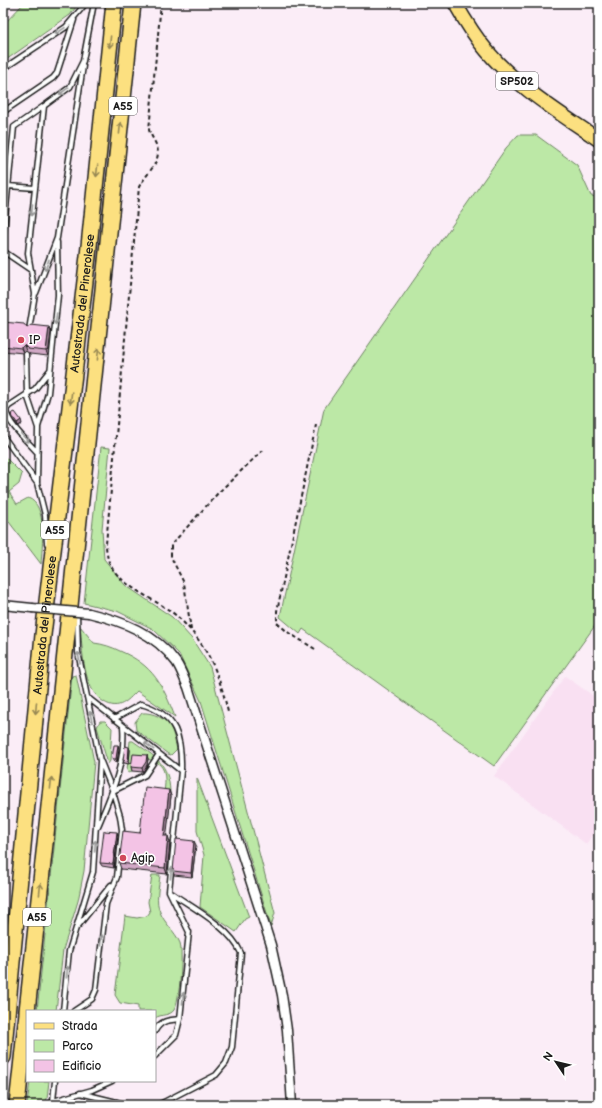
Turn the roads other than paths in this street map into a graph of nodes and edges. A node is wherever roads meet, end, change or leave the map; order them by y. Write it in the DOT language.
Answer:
graph roads {
  1 [pos="86,3"];
  2 [pos="94,3"];
  3 [pos="114,3"];
  4 [pos="133,3"];
  5 [pos="455,3"];
  6 [pos="74,20"];
  7 [pos="83,61"];
  8 [pos="3,69"];
  9 [pos="44,106"];
  10 [pos="3,112"];
  11 [pos="599,140"];
  12 [pos="8,186"];
  13 [pos="35,188"];
  14 [pos="57,238"];
  15 [pos="3,239"];
  16 [pos="3,251"];
  17 [pos="31,270"];
  18 [pos="35,294"];
  19 [pos="29,330"];
  20 [pos="26,354"];
  21 [pos="50,370"];
  22 [pos="94,394"];
  23 [pos="27,395"];
  24 [pos="38,428"];
  25 [pos="3,436"];
  26 [pos="37,452"];
  27 [pos="90,477"];
  28 [pos="37,483"];
  29 [pos="47,548"];
  30 [pos="46,563"];
  31 [pos="3,605"];
  32 [pos="77,605"];
  33 [pos="43,635"];
  34 [pos="87,697"];
  35 [pos="114,719"];
  36 [pos="123,726"];
  37 [pos="159,754"];
  38 [pos="100,761"];
  39 [pos="181,771"];
  40 [pos="113,792"];
  41 [pos="96,830"];
  42 [pos="117,877"];
  43 [pos="169,891"];
  44 [pos="76,930"];
  45 [pos="27,1010"];
  46 [pos="62,1010"];
  47 [pos="76,1010"];
  48 [pos="180,1019"];
  49 [pos="26,1021"];
  50 [pos="156,1029"];
  51 [pos="156,1055"];
  52 [pos="3,1057"];
  53 [pos="55,1082"];
  54 [pos="109,1082"];
  55 [pos="79,1093"];
  56 [pos="51,1103"];
  57 [pos="17,1105"];
  58 [pos="129,1105"];
  59 [pos="158,1105"];
  60 [pos="292,1105"];
  1 -- 6 [label="lane"];
  2 -- 7 [label="lane"];
  3 -- 33 [label="highway, Autostrada del Pinerolese / A55, one-way"];
  22 -- 4 [label="highway, Autostrada del Pinerolese / A55, one-way"];
  5 -- 11 [label="main road, SP502"];
  6 -- 8 [label="lane, one-way"];
  6 -- 10 [label="lane"];
  7 -- 9 [label="lane, one-way"];
  7 -- 14 [label="lane"];
  9 -- 12 [label="lane"];
  9 -- 13 [label="lane"];
  12 -- 13 [label="lane"];
  12 -- 15 [label="lane"];
  13 -- 17 [label="lane, one-way"];
  14 -- 18 [label="lane, one-way"];
  14 -- 21 [label="lane, one-way"];
  16 -- 17 [label="lane"];
  17 -- 18 [label="lane"];
  18 -- 19 [label="lane"];
  20 -- 23 [label="lane"];
  21 -- 23 [label="lane"];
  21 -- 24 [label="lane"];
  22 -- 27 [label="lane"];
  45 -- 22 [label="highway, Autostrada del Pinerolese / A55, one-way"];
  23 -- 24 [label="lane"];
  23 -- 26 [label="lane, one-way"];
  24 -- 26 [label="lane"];
  25 -- 28 [label="lane"];
  26 -- 28 [label="lane"];
  28 -- 29 [label="lane"];
  30 -- 33 [label="lane"];
  31 -- 60 [label="street, bridge"];
  34 -- 32 [label="lane, one-way"];
  33 -- 52 [label="highway, Autostrada del Pinerolese / A55, one-way"];
  34 -- 35 [label="lane"];
  38 -- 34 [label="lane, one-way"];
  35 -- 36 [label="lane"];
  35 -- 39 [label="lane"];
  37 -- 36 [label="lane, one-way"];
  36 -- 40 [label="lane"];
  37 -- 39 [label="lane"];
  37 -- 40 [label="lane"];
  38 -- 40 [label="lane"];
  38 -- 41 [label="lane"];
  43 -- 39 [label="lane, one-way"];
  40 -- 41 [label="lane"];
  40 -- 42 [label="lane"];
  44 -- 41 [label="lane, one-way"];
  42 -- 44 [label="lane"];
  47 -- 42 [label="lane, one-way"];
  48 -- 43 [label="lane, one-way"];
  43 -- 59 [label="lane"];
  46 -- 44 [label="lane, one-way"];
  48 -- 50 [label="lane"];
  48 -- 51 [label="lane"];
  49 -- 57 [label="highway, Autostrada del Pinerolese / A55"];
  53 -- 56 [label="lane"];
  54 -- 55 [label="lane"];
  55 -- 56 [label="lane"];
  55 -- 58 [label="lane"];
}
